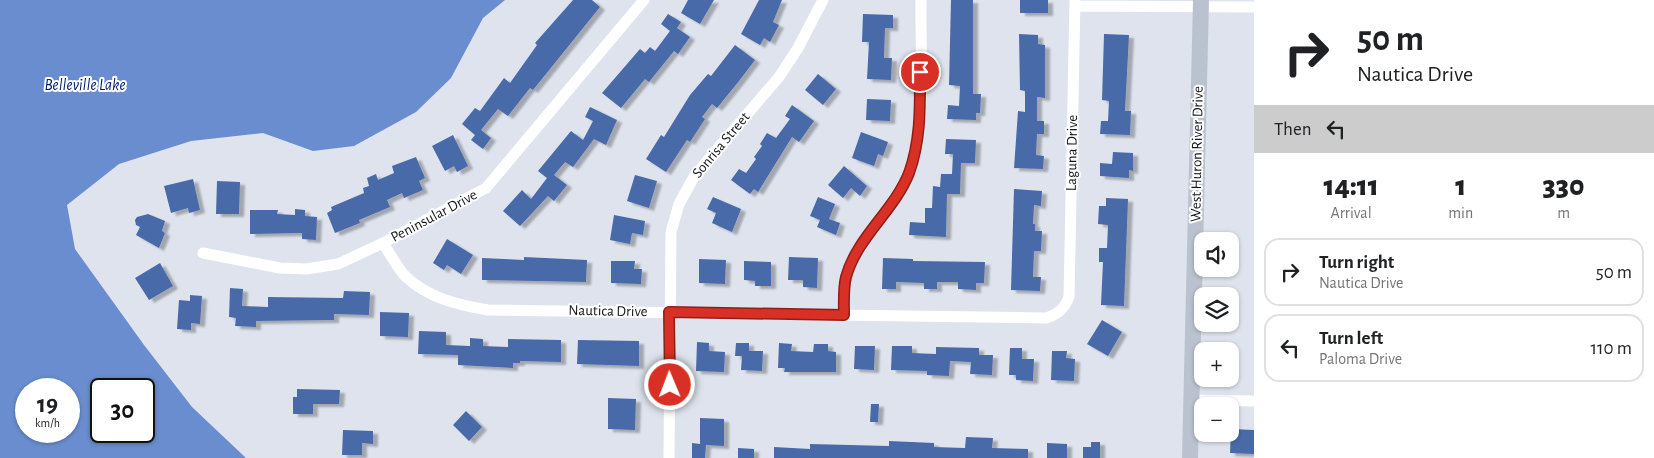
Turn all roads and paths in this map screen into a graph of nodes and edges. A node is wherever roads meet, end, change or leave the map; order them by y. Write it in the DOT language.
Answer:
graph roads {
  1 [pos="644,0"];
  2 [pos="823,0"];
  3 [pos="921,0"];
  4 [pos="1075,3"];
  5 [pos="1201,4"];
  6 [pos="1254,7"];
  7 [pos="383,243"];
  8 [pos="203,253"];
  9 [pos="1065,306"];
  10 [pos="669,312"];
  11 [pos="844,315"];
  12 [pos="1191,400"];
  13 [pos="1254,401"];
  14 [pos="669,458"];
  15 [pos="1190,458"];
  1 -- 7 [label="street, Peninsular Drive"];
  2 -- 10 [label="street, Sonrisa Street"];
  3 -- 11 [label="street"];
  4 -- 5 [label="street"];
  4 -- 9 [label="street, Laguna Drive"];
  5 -- 6 [label="street"];
  5 -- 12 [label="main road, West Huron River Drive"];
  7 -- 8 [label="street, Peninsular Drive"];
  7 -- 10 [label="street, Nautica Drive"];
  9 -- 11 [label="street, Nautica Drive"];
  10 -- 11 [label="street, Nautica Drive"];
  10 -- 14 [label="street, Sonrisa Street"];
  12 -- 13 [label="street"];
  12 -- 15 [label="main road, West Huron River Drive"];
}
